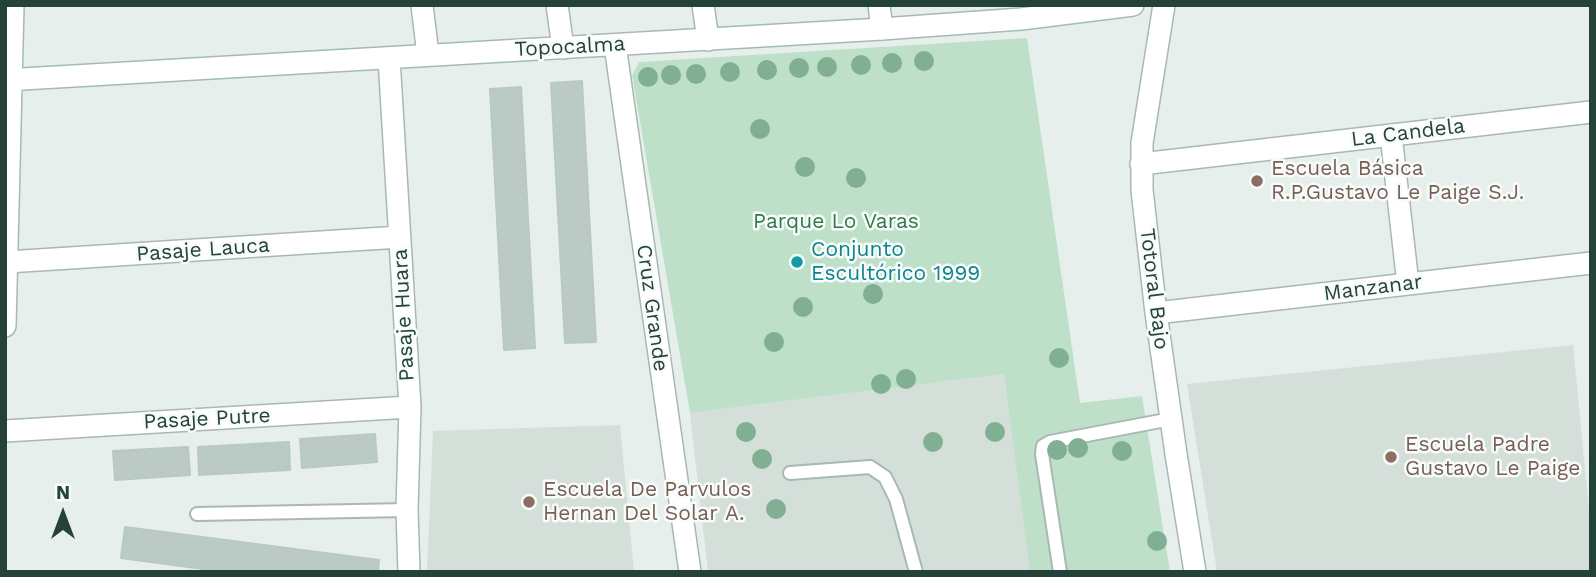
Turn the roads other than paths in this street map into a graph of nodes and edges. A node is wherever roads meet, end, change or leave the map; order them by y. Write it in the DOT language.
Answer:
graph roads {
  1 [pos="13,5"];
  2 [pos="422,5"];
  3 [pos="557,5"];
  4 [pos="704,5"];
  5 [pos="879,5"];
  6 [pos="1133,5"];
  7 [pos="1164,5"];
  8 [pos="1020,12"];
  9 [pos="882,29"];
  10 [pos="708,40"];
  11 [pos="615,45"];
  12 [pos="563,48"];
  13 [pos="428,55"];
  14 [pos="389,58"];
  15 [pos="8,80"];
  16 [pos="1591,112"];
  17 [pos="1391,135"];
  18 [pos="1141,164"];
  19 [pos="400,237"];
  20 [pos="7,262"];
  21 [pos="1591,262"];
  22 [pos="1408,284"];
  23 [pos="1156,313"];
  24 [pos="5,326"];
  25 [pos="410,407"];
  26 [pos="1171,419"];
  27 [pos="5,431"];
  28 [pos="790,474"];
  29 [pos="407,510"];
  30 [pos="197,514"];
  31 [pos="409,572"];
  32 [pos="690,572"];
  33 [pos="916,572"];
  34 [pos="1060,572"];
  35 [pos="1195,572"];
  1 -- 15 [label="street"];
  2 -- 13 [label="street"];
  3 -- 12 [label="street"];
  4 -- 10 [label="street"];
  5 -- 9 [label="street"];
  6 -- 8 [label="street, Topocalma"];
  7 -- 18 [label="street, Totoral Bajo"];
  8 -- 9 [label="street, Topocalma"];
  9 -- 10 [label="street, Topocalma"];
  10 -- 11 [label="street, Topocalma"];
  11 -- 12 [label="street, Topocalma"];
  11 -- 32 [label="street, Cruz Grande"];
  12 -- 13 [label="street, Topocalma"];
  13 -- 14 [label="street, Topocalma"];
  14 -- 15 [label="street, Topocalma"];
  14 -- 19 [label="street, Pasaje Huara"];
  15 -- 20 [label="street"];
  16 -- 17 [label="street, La Candela"];
  17 -- 18 [label="street, La Candela"];
  17 -- 22 [label="street"];
  18 -- 23 [label="street, Totoral Bajo"];
  19 -- 20 [label="street, Pasaje Lauca"];
  19 -- 25 [label="street, Pasaje Huara"];
  20 -- 24 [label="street"];
  21 -- 22 [label="street, Manzanar"];
  22 -- 23 [label="street, Manzanar"];
  23 -- 26 [label="street, Totoral Bajo"];
  25 -- 27 [label="street, Pasaje Putre"];
  25 -- 29 [label="street, Pasaje Huara"];
  26 -- 34 [label="lane"];
  26 -- 35 [label="street, Totoral Bajo"];
  28 -- 33 [label="lane"];
  29 -- 30 [label="lane"];
  29 -- 31 [label="street, Pasaje Huara"];
}
